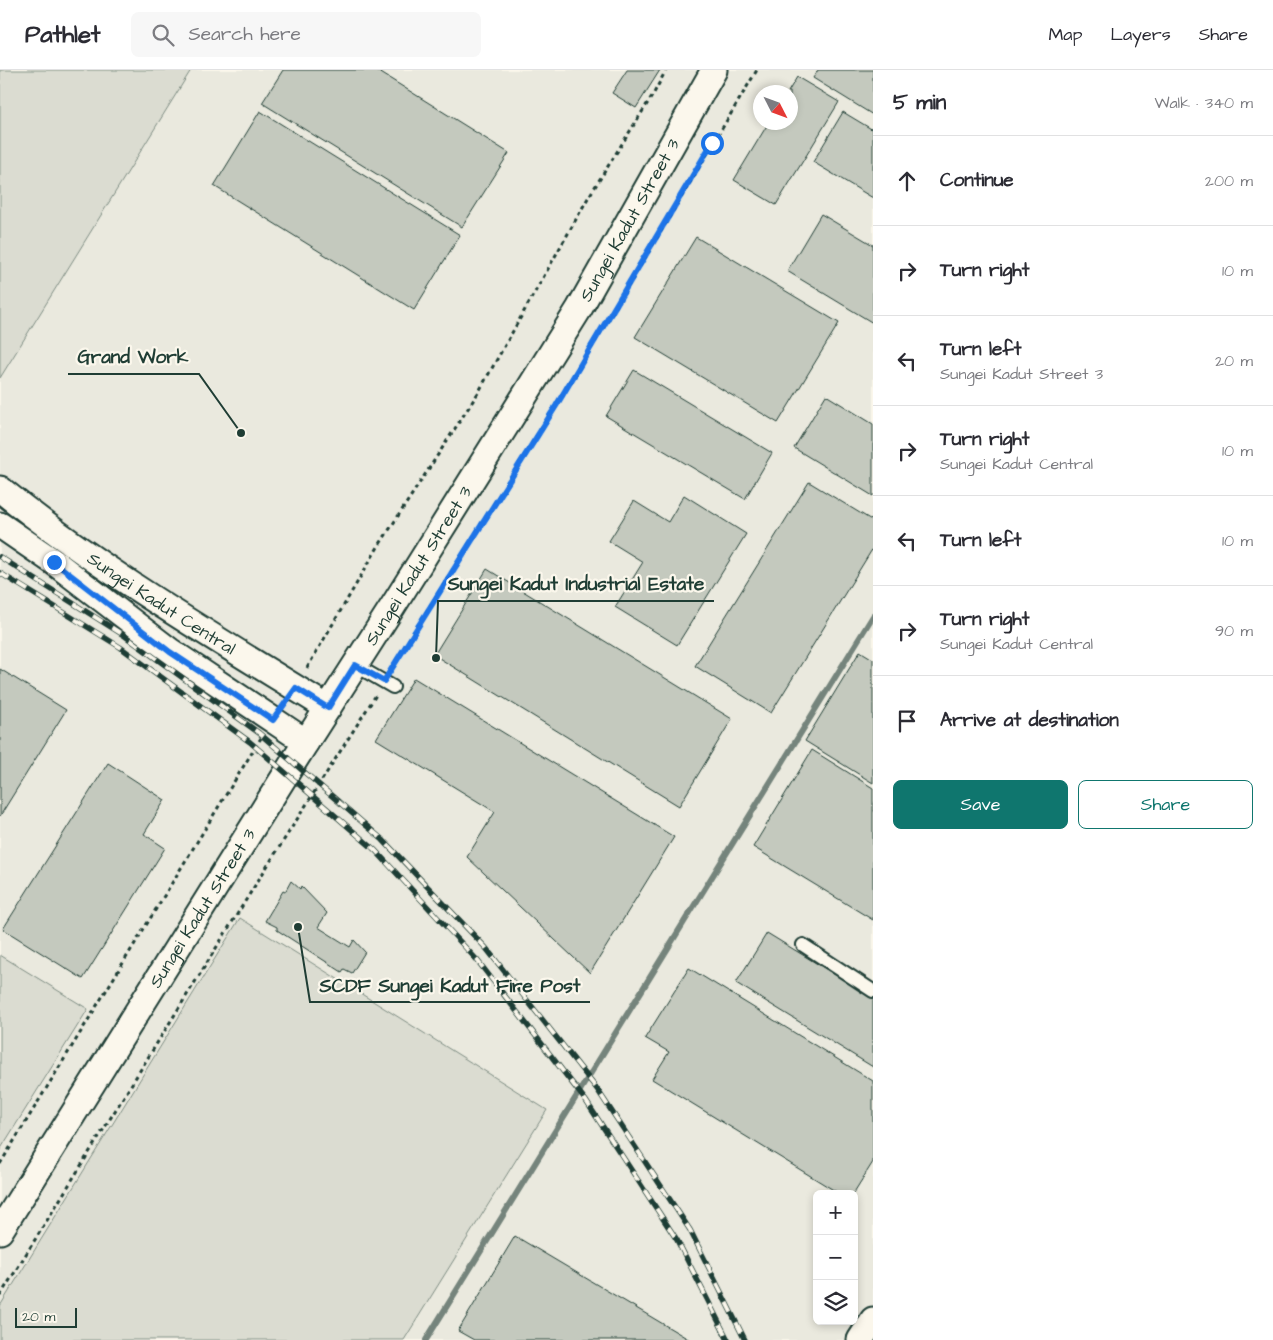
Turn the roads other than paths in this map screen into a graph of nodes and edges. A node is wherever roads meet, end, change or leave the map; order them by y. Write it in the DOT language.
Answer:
graph roads {
  1 [pos="714,70"];
  2 [pos="0,490"];
  3 [pos="0,525"];
  4 [pos="355,665"];
  5 [pos="389,684"];
  6 [pos="328,708"];
  7 [pos="306,742"];
  8 [pos="804,945"];
  9 [pos="873,991"];
  10 [pos="0,1231"];
  11 [pos="873,1320"];
  12 [pos="860,1340"];
  1 -- 4 [label="street, Sungei Kadut Street 3"];
  2 -- 6 [label="street, Sungei Kadut Central"];
  3 -- 7 [label="street, Sungei Kadut Central"];
  4 -- 5 [label="lane"];
  4 -- 6 [label="street, Sungei Kadut Street 3"];
  6 -- 7 [label="street, Sungei Kadut Street 3"];
  7 -- 10 [label="street, Sungei Kadut Street 3"];
  8 -- 9 [label="lane"];
  11 -- 12 [label="street"];
}
